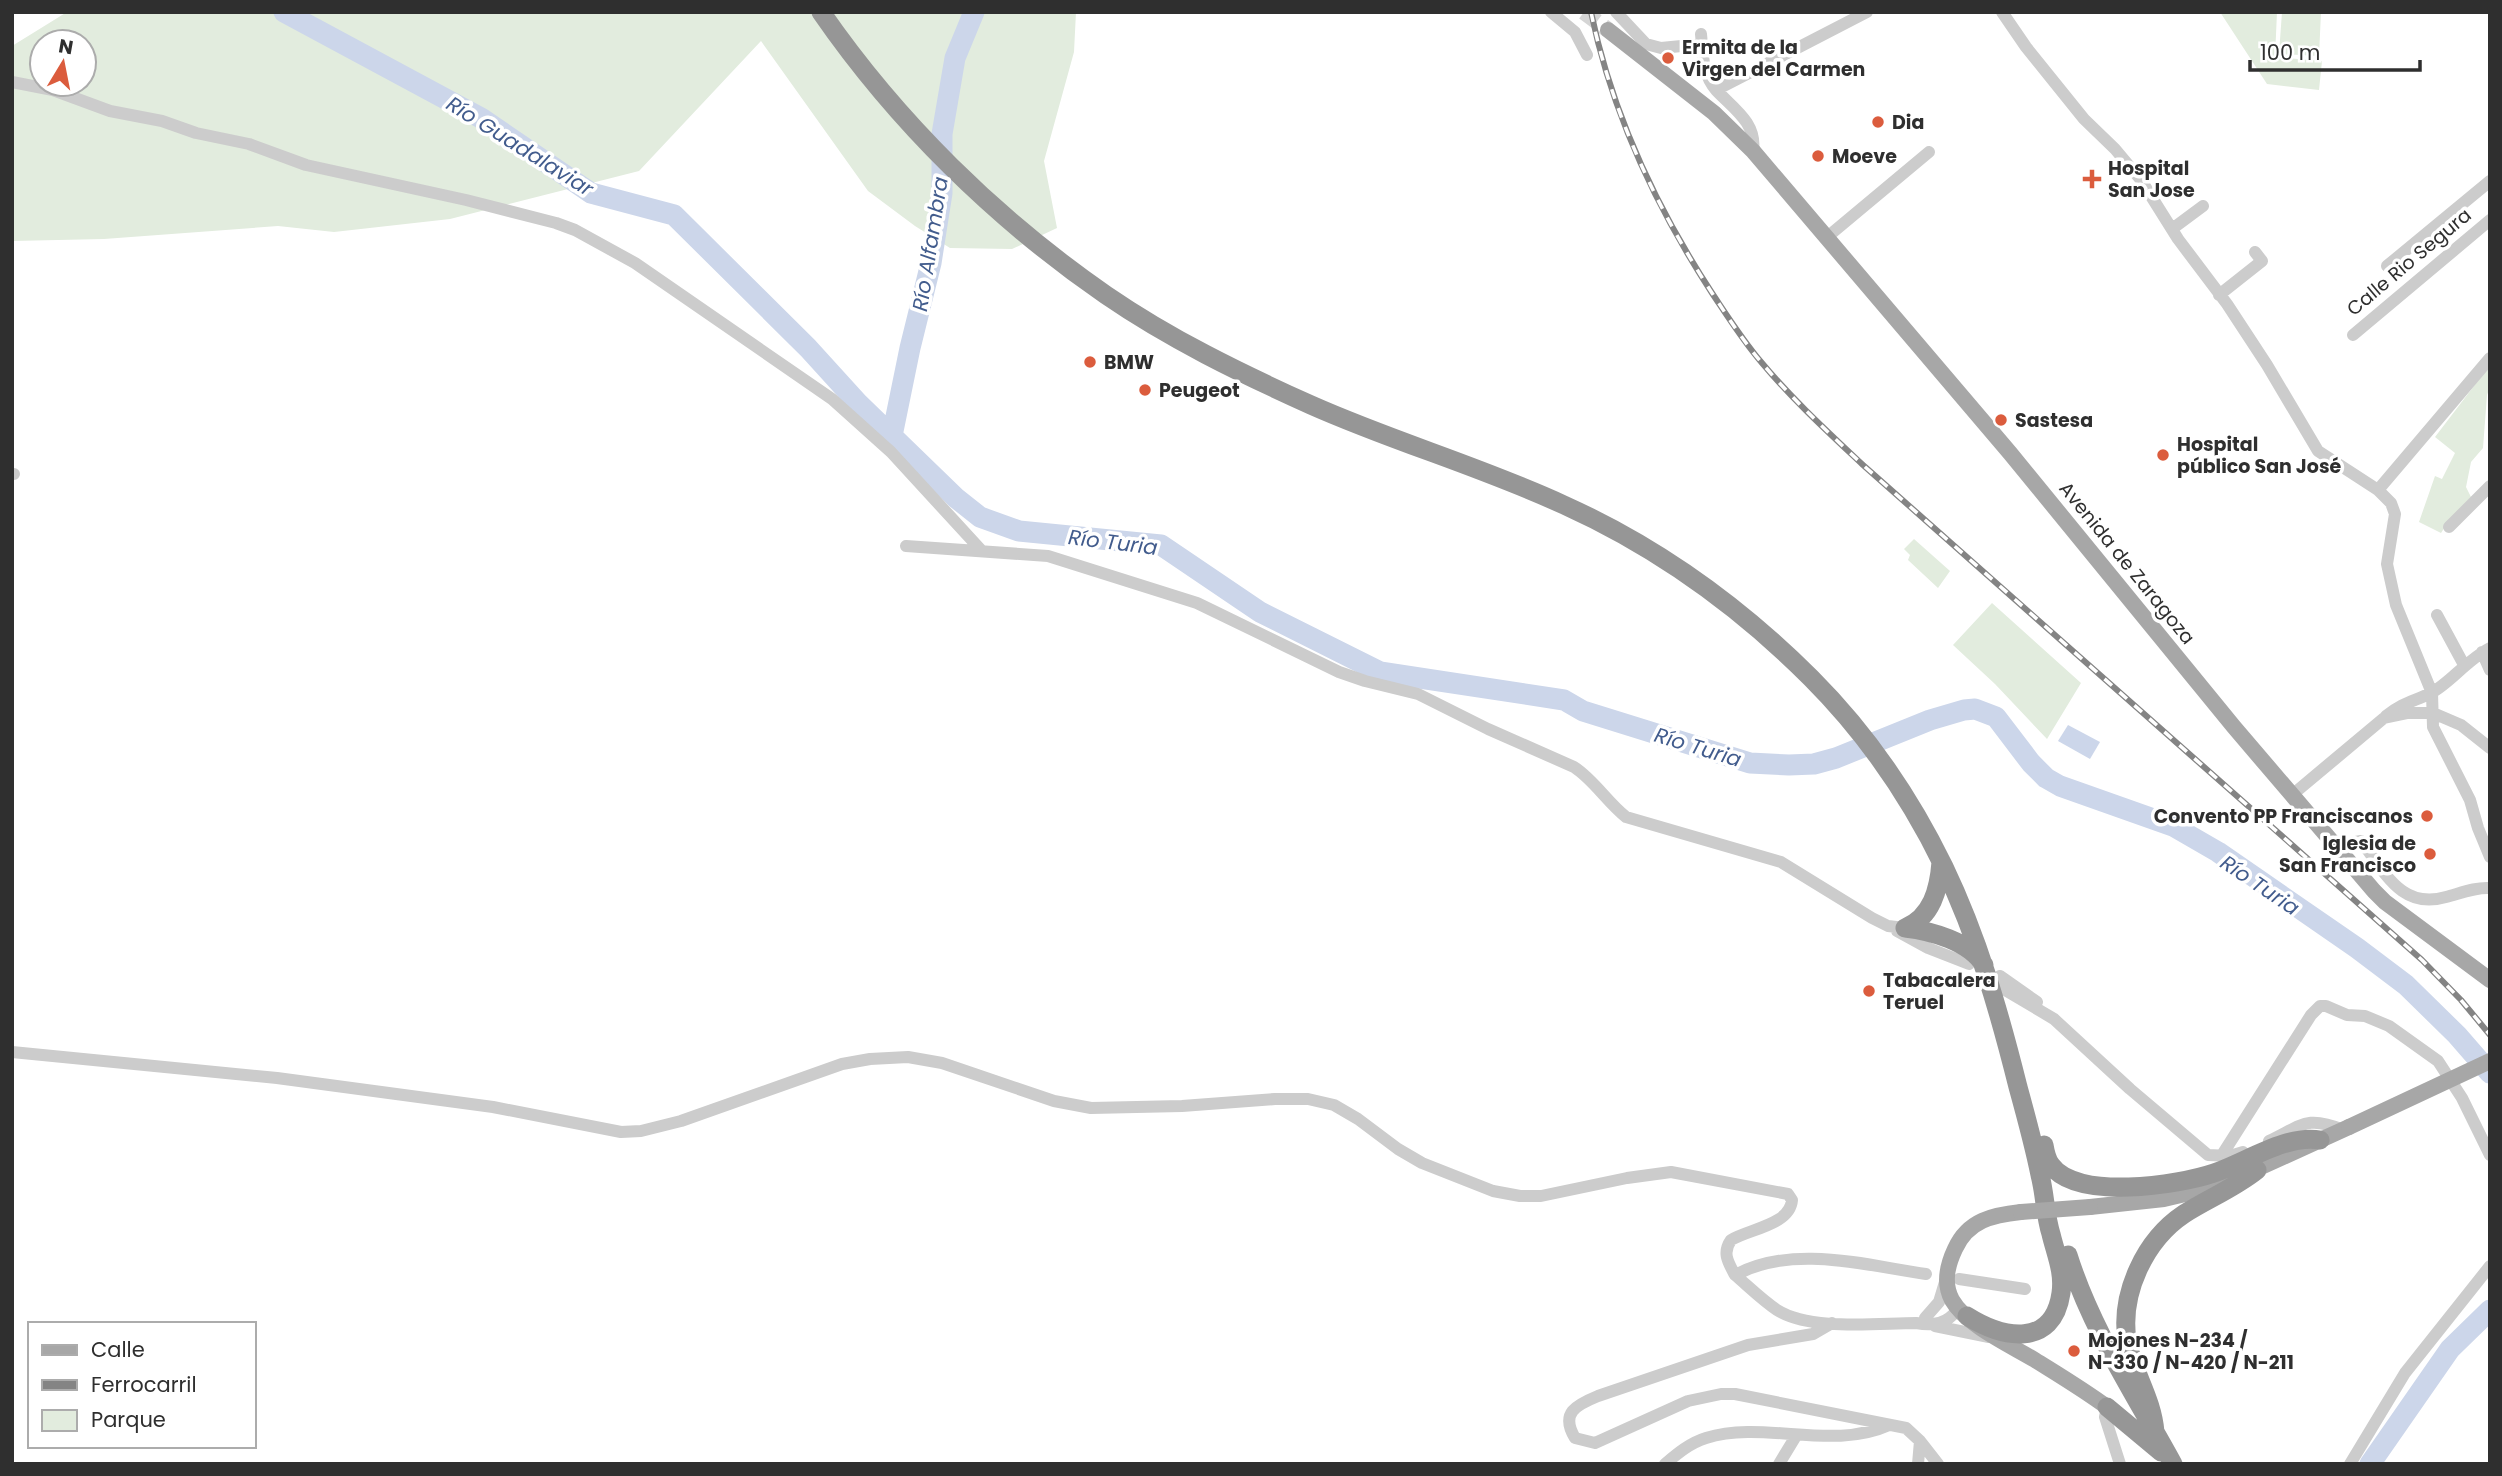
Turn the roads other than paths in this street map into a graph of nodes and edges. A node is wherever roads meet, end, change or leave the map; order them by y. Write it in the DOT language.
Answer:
graph roads {
  1 [pos="821,12"];
  2 [pos="1551,12"];
  3 [pos="1616,12"];
  4 [pos="1867,12"];
  5 [pos="2002,12"];
  6 [pos="1608,30"];
  7 [pos="1587,55"];
  8 [pos="12,82"];
  9 [pos="1716,90"];
  10 [pos="1753,151"];
  11 [pos="1929,152"];
  12 [pos="2488,186"];
  13 [pos="2203,205"];
  14 [pos="2490,220"];
  15 [pos="2172,229"];
  16 [pos="1826,238"];
  17 [pos="2255,252"];
  18 [pos="2387,266"];
  19 [pos="2219,295"];
  20 [pos="2353,335"];
  21 [pos="2490,358"];
  22 [pos="2490,486"];
  23 [pos="2378,489"];
  24 [pos="2449,527"];
  25 [pos="906,546"];
  26 [pos="981,550"];
  27 [pos="2437,615"];
  28 [pos="2486,650"];
  29 [pos="2464,665"];
  30 [pos="2490,670"];
  31 [pos="2432,693"];
  32 [pos="2432,713"];
  33 [pos="2384,718"];
  34 [pos="2461,725"];
  35 [pos="2440,741"];
  36 [pos="2490,748"];
  37 [pos="2292,795"];
  38 [pos="2339,851"];
  39 [pos="2490,857"];
  40 [pos="1941,861"];
  41 [pos="2490,888"];
  42 [pos="1896,927"];
  43 [pos="1986,973"];
  44 [pos="2490,980"];
  45 [pos="2002,1022"];
  46 [pos="12,1052"];
  47 [pos="2490,1061"];
  48 [pos="2346,1128"];
  49 [pos="2320,1140"];
  50 [pos="2222,1155"];
  51 [pos="2490,1155"];
  52 [pos="2257,1170"];
  53 [pos="2040,1175"];
  54 [pos="2490,1266"];
  55 [pos="1926,1274"];
  56 [pos="1735,1275"];
  57 [pos="1953,1275"];
  58 [pos="2025,1289"];
  59 [pos="1962,1313"];
  60 [pos="1923,1322"];
  61 [pos="1832,1323"];
  62 [pos="2008,1344"];
  63 [pos="2108,1406"];
  64 [pos="1890,1424"];
  65 [pos="2155,1432"];
  66 [pos="1796,1436"];
  67 [pos="1920,1441"];
  68 [pos="2172,1461"];
  69 [pos="1665,1464"];
  70 [pos="1779,1464"];
  71 [pos="1918,1464"];
  72 [pos="1938,1464"];
  73 [pos="2120,1464"];
  74 [pos="2350,1464"];
  1 -- 40 [label="highway"];
  2 -- 7 [label="street"];
  3 -- 9 [label="street, Avenida de Zaragoza"];
  4 -- 9 [label="street"];
  5 -- 15 [label="street"];
  6 -- 10 [label="main road, Avenida de Zaragoza"];
  8 -- 26 [label="street"];
  9 -- 10 [label="street, Avenida de Zaragoza"];
  10 -- 16 [label="main road, Avenida de Zaragoza"];
  11 -- 16 [label="street"];
  12 -- 18 [label="street"];
  13 -- 15 [label="street"];
  14 -- 20 [label="street, Calle Rio Segura"];
  15 -- 19 [label="street"];
  16 -- 37 [label="main road, Avenida de Zaragoza"];
  17 -- 19 [label="street"];
  19 -- 23 [label="street"];
  21 -- 23 [label="street"];
  22 -- 24 [label="street"];
  23 -- 31 [label="street"];
  25 -- 26 [label="street"];
  26 -- 42 [label="street"];
  27 -- 29 [label="street"];
  28 -- 29 [label="street"];
  28 -- 30 [label="street"];
  29 -- 31 [label="street"];
  31 -- 32 [label="street"];
  31 -- 33 [label="street"];
  32 -- 33 [label="street"];
  32 -- 34 [label="street"];
  32 -- 35 [label="street"];
  33 -- 37 [label="street"];
  34 -- 35 [label="street"];
  34 -- 36 [label="street"];
  35 -- 39 [label="street"];
  37 -- 38 [label="main road, Avenida de Zaragoza"];
  38 -- 41 [label="street"];
  38 -- 44 [label="main road, Avenida de Zaragoza"];
  40 -- 42 [label="highway"];
  40 -- 43 [label="highway"];
  42 -- 43 [label="highway"];
  43 -- 45 [label="highway"];
  43 -- 50 [label="street"];
  45 -- 49 [label="highway"];
  45 -- 53 [label="highway"];
  46 -- 56 [label="street"];
  47 -- 48 [label="main road, bridge"];
  48 -- 49 [label="main road"];
  48 -- 50 [label="street"];
  49 -- 52 [label="main road"];
  50 -- 51 [label="street"];
  52 -- 57 [label="main road, bridge"];
  52 -- 65 [label="highway"];
  53 -- 59 [label="highway"];
  53 -- 65 [label="highway"];
  54 -- 74 [label="street"];
  55 -- 56 [label="street"];
  56 -- 61 [label="street"];
  57 -- 58 [label="street"];
  57 -- 59 [label="main road"];
  57 -- 60 [label="street"];
  59 -- 60 [label="street"];
  59 -- 62 [label="main road"];
  60 -- 61 [label="street"];
  60 -- 62 [label="street"];
  61 -- 64 [label="street"];
  62 -- 63 [label="main road"];
  63 -- 68 [label="highway"];
  63 -- 73 [label="street"];
  64 -- 66 [label="street"];
  64 -- 67 [label="street"];
  65 -- 68 [label="highway"];
  66 -- 69 [label="street"];
  66 -- 70 [label="street"];
  67 -- 71 [label="street"];
  67 -- 72 [label="street"];
}
